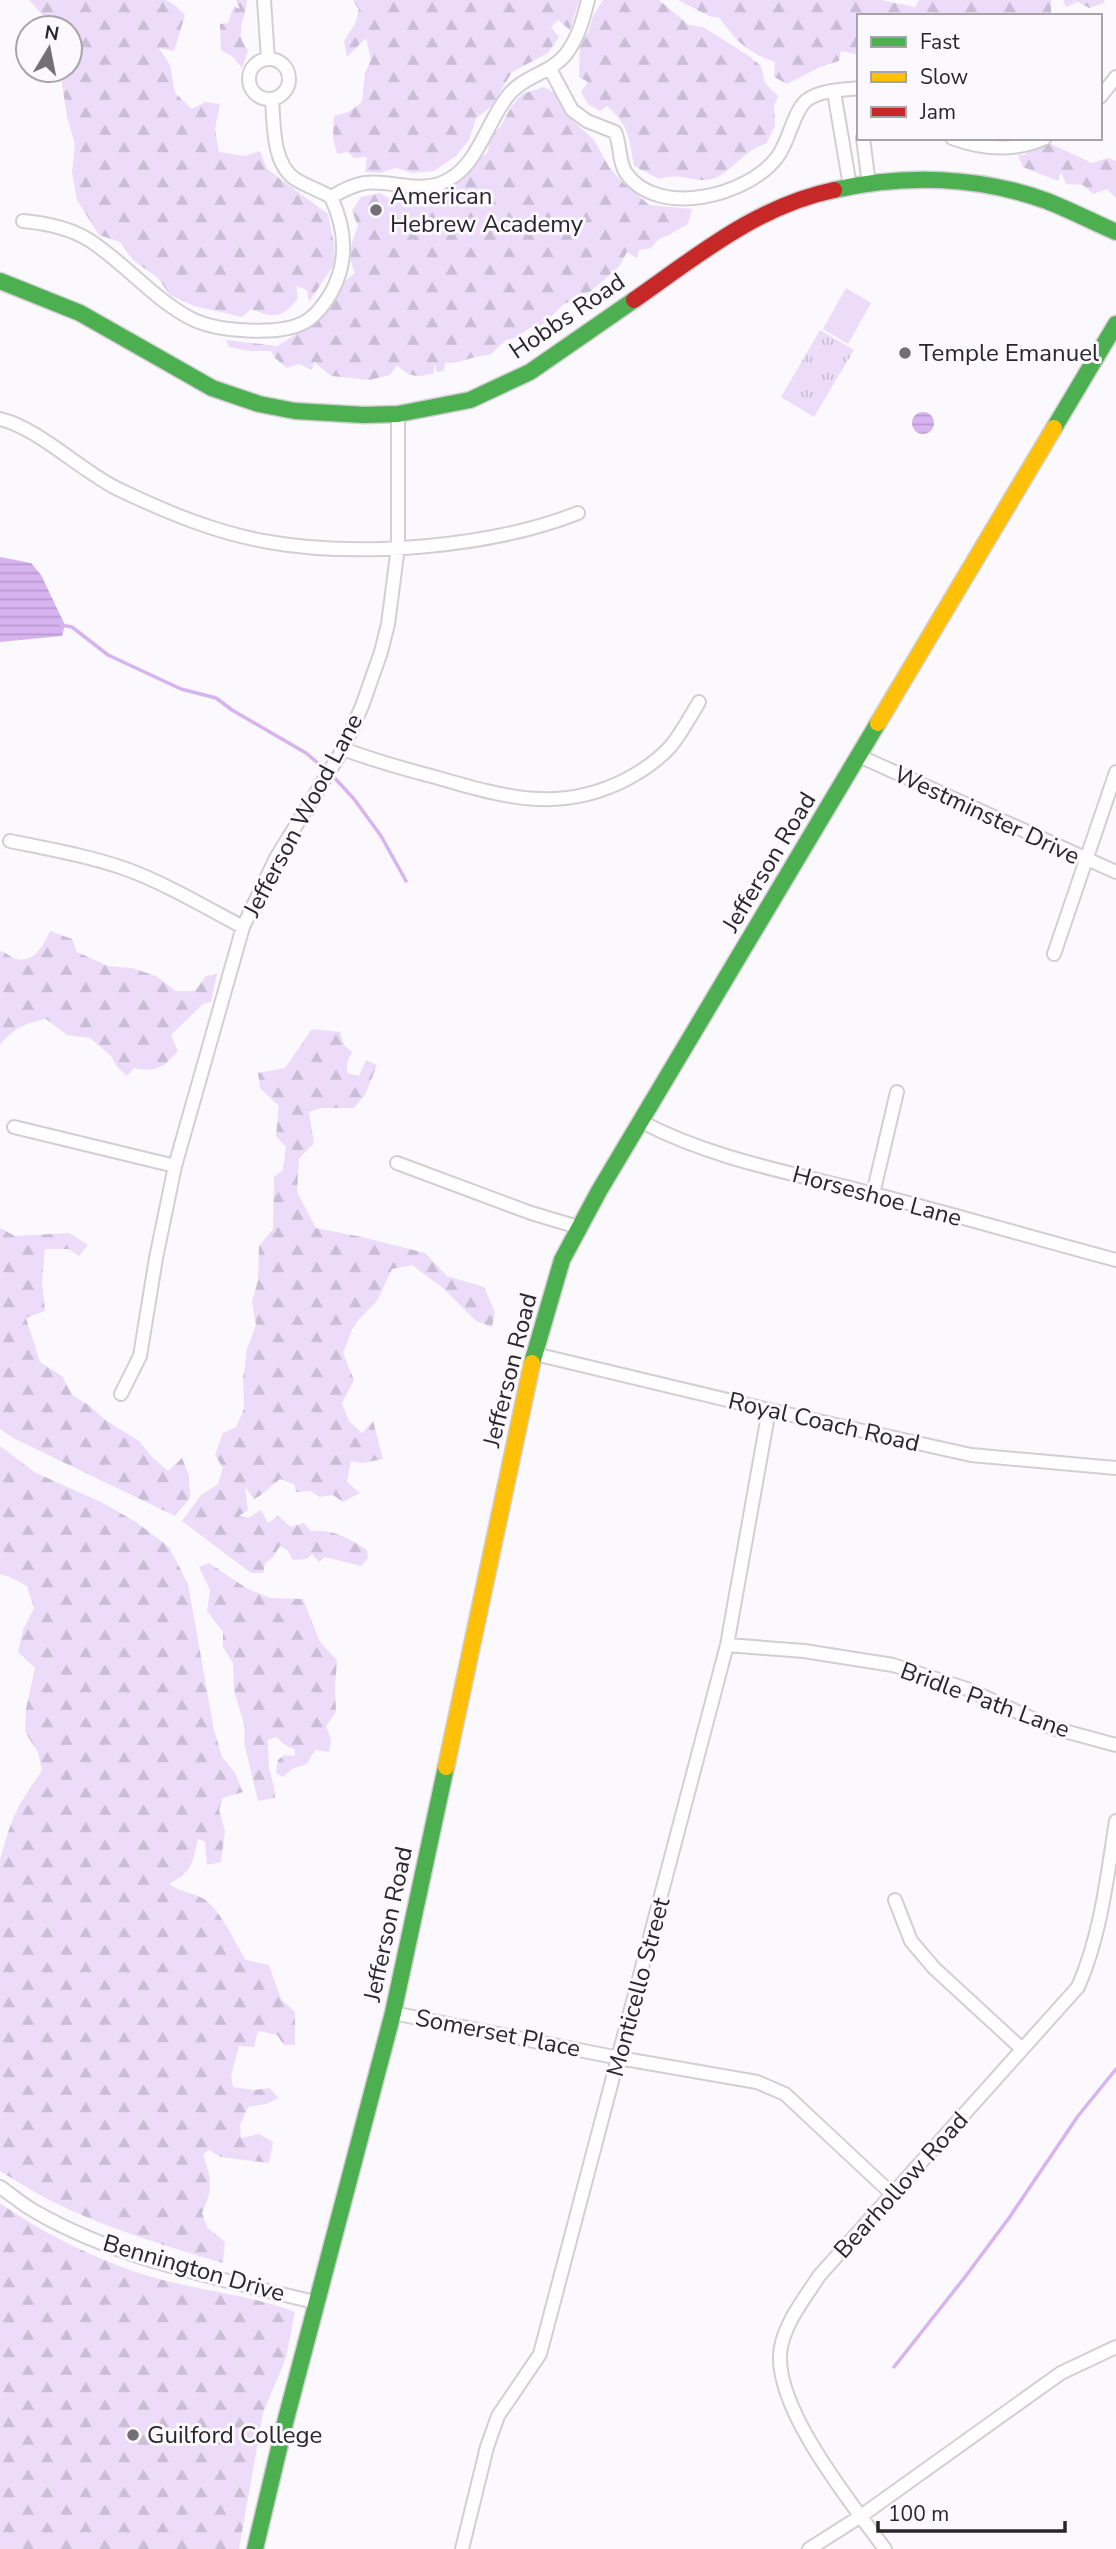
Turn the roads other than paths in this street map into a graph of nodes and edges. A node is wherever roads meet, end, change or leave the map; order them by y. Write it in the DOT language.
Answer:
graph roads {
  1 [pos="264,0"];
  2 [pos="589,0"];
  3 [pos="268,59"];
  4 [pos="550,69"];
  5 [pos="1116,77"];
  6 [pos="857,91"];
  7 [pos="834,92"];
  8 [pos="1102,94"];
  9 [pos="272,99"];
  10 [pos="863,140"];
  11 [pos="959,140"];
  12 [pos="1039,140"];
  13 [pos="869,184"];
  14 [pos="850,186"];
  15 [pos="331,197"];
  16 [pos="23,221"];
  17 [pos="1116,232"];
  18 [pos="0,281"];
  19 [pos="1116,324"];
  20 [pos="398,414"];
  21 [pos="0,419"];
  22 [pos="578,513"];
  23 [pos="398,547"];
  24 [pos="699,702"];
  25 [pos="343,750"];
  26 [pos="859,756"];
  27 [pos="1116,772"];
  28 [pos="10,841"];
  29 [pos="1085,859"];
  30 [pos="1116,873"];
  31 [pos="243,927"];
  32 [pos="1054,954"];
  33 [pos="897,1092"];
  34 [pos="642,1122"];
  35 [pos="14,1128"];
  36 [pos="397,1163"];
  37 [pos="175,1166"];
  38 [pos="873,1194"];
  39 [pos="578,1227"];
  40 [pos="1116,1260"];
  41 [pos="535,1354"];
  42 [pos="121,1394"];
  43 [pos="769,1410"];
  44 [pos="1116,1468"];
  45 [pos="727,1645"];
  46 [pos="1116,1745"];
  47 [pos="1116,1821"];
  48 [pos="895,1900"];
  49 [pos="1102,1909"];
  50 [pos="1116,1914"];
  51 [pos="393,2012"];
  52 [pos="1022,2049"];
  53 [pos="619,2058"];
  54 [pos="0,2187"];
  55 [pos="893,2195"];
  56 [pos="318,2303"];
  57 [pos="1116,2347"];
  58 [pos="860,2516"];
  59 [pos="255,2549"];
  60 [pos="462,2549"];
  61 [pos="810,2549"];
  62 [pos="885,2549"];
  1 -- 3 [label="street"];
  2 -- 4 [label="street"];
  3 -- 9 [label="street"];
  3 -- 9 [label="street"];
  4 -- 7 [label="street"];
  4 -- 15 [label="street"];
  5 -- 8 [label="street"];
  6 -- 7 [label="street"];
  7 -- 14 [label="street"];
  9 -- 15 [label="street"];
  10 -- 13 [label="street"];
  11 -- 12 [label="street"];
  13 -- 14 [label="street, Hobbs Road"];
  13 -- 17 [label="street, Hobbs Road"];
  14 -- 20 [label="street, Hobbs Road"];
  15 -- 16 [label="street"];
  18 -- 20 [label="street, Hobbs Road"];
  19 -- 26 [label="street, Jefferson Road"];
  20 -- 23 [label="street, Jefferson Wood Lane"];
  21 -- 23 [label="street"];
  22 -- 23 [label="street"];
  23 -- 25 [label="street, Jefferson Wood Lane"];
  24 -- 25 [label="street"];
  25 -- 31 [label="street, Jefferson Wood Lane"];
  26 -- 29 [label="street, Westminster Drive"];
  26 -- 34 [label="street, Jefferson Road"];
  27 -- 29 [label="street"];
  28 -- 31 [label="street"];
  29 -- 30 [label="street, Westminster Drive"];
  29 -- 32 [label="street"];
  31 -- 37 [label="street, Jefferson Wood Lane"];
  33 -- 38 [label="street"];
  34 -- 38 [label="street, Horseshoe Lane"];
  34 -- 39 [label="street, Jefferson Road"];
  35 -- 37 [label="street"];
  36 -- 39 [label="street"];
  37 -- 42 [label="street"];
  38 -- 40 [label="street, Horseshoe Lane"];
  39 -- 41 [label="street, Jefferson Road"];
  41 -- 43 [label="street, Royal Coach Road"];
  41 -- 51 [label="street, Jefferson Road"];
  43 -- 44 [label="street, Royal Coach Road"];
  43 -- 45 [label="street, Monticello Street"];
  45 -- 46 [label="street, Bridle Path Lane"];
  45 -- 53 [label="street, Monticello Street"];
  47 -- 49 [label="street, Bearhollow Road"];
  48 -- 52 [label="street"];
  49 -- 50 [label="street"];
  49 -- 52 [label="street, Bearhollow Road"];
  51 -- 53 [label="street, Somerset Place"];
  51 -- 56 [label="street, Jefferson Road"];
  52 -- 55 [label="street, Bearhollow Road"];
  53 -- 55 [label="street, Somerset Place"];
  53 -- 60 [label="street, Monticello Street"];
  54 -- 56 [label="street, Bennington Drive"];
  55 -- 58 [label="street, Bearhollow Road"];
  56 -- 59 [label="street, Jefferson Road"];
  57 -- 58 [label="street"];
  58 -- 61 [label="street"];
  58 -- 62 [label="street, Bearhollow Road"];
}
